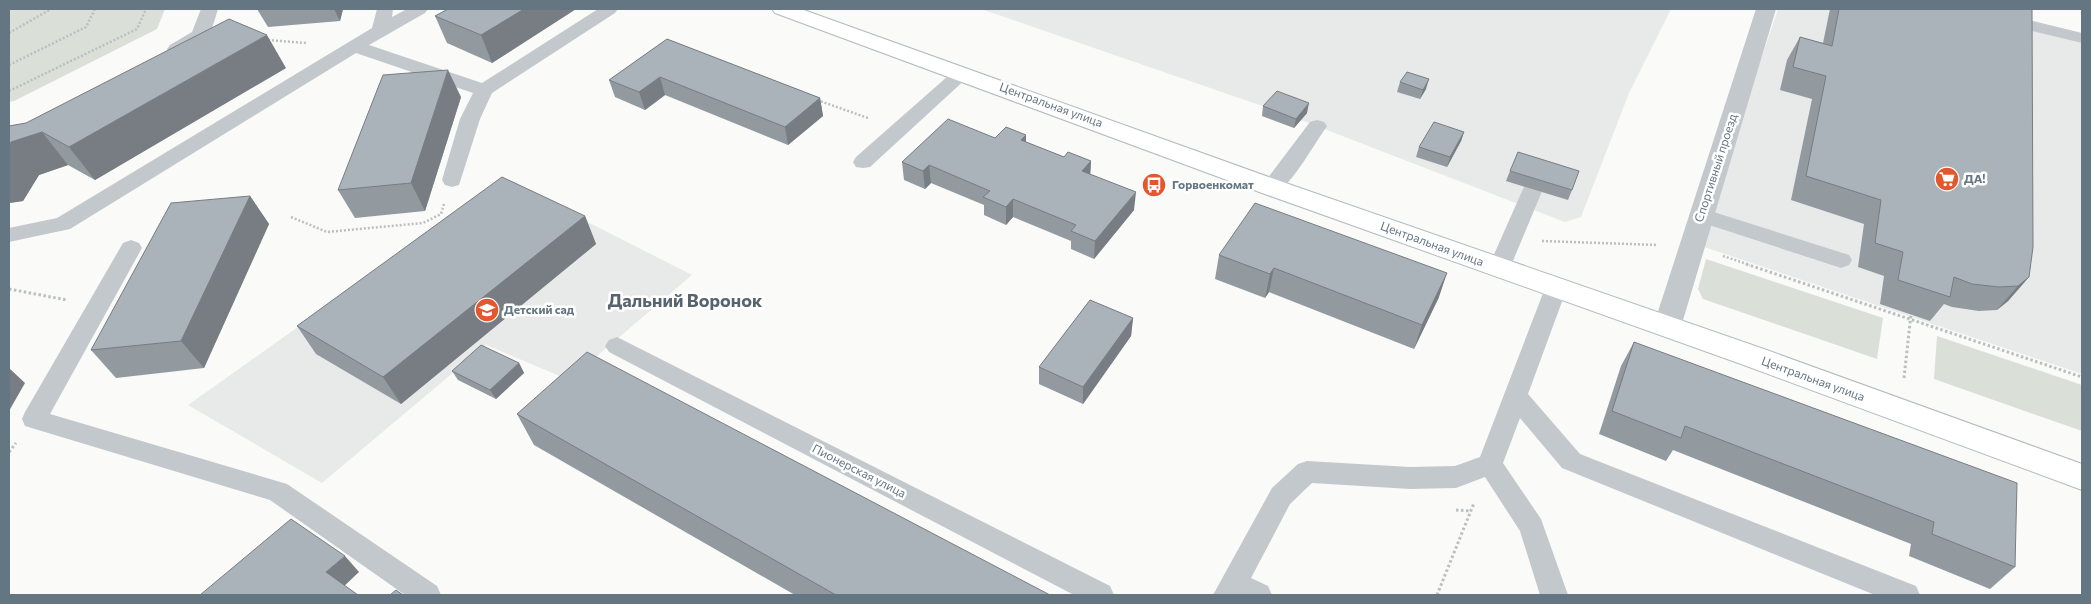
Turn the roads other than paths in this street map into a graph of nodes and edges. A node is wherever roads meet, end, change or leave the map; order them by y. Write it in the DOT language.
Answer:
graph roads {
  1 [pos="209,9"];
  2 [pos="385,9"];
  3 [pos="419,9"];
  4 [pos="609,9"];
  5 [pos="782,9"];
  6 [pos="1766,9"];
  7 [pos="1964,9"];
  8 [pos="380,31"];
  9 [pos="2082,38"];
  10 [pos="356,47"];
  11 [pos="158,59"];
  12 [pos="962,73"];
  13 [pos="484,90"];
  14 [pos="1317,126"];
  15 [pos="863,162"];
  16 [pos="452,180"];
  17 [pos="1272,187"];
  18 [pos="1533,189"];
  19 [pos="1701,215"];
  20 [pos="9,234"];
  21 [pos="131,248"];
  22 [pos="1841,260"];
  23 [pos="1499,268"];
  24 [pos="1556,288"];
  25 [pos="1667,327"];
  26 [pos="617,346"];
  27 [pos="1516,396"];
  28 [pos="1490,464"];
  29 [pos="2082,477"];
  30 [pos="1231,589"];
  31 [pos="427,595"];
  32 [pos="1100,595"];
  33 [pos="1258,595"];
  34 [pos="1554,595"];
  35 [pos="1906,595"];
  1 -- 11 [label="lane"];
  2 -- 8 [label="lane"];
  3 -- 8 [label="lane"];
  4 -- 13 [label="lane"];
  5 -- 12 [label="main road, Центральная улица"];
  6 -- 19 [label="street, Спортивный проезд"];
  7 -- 9 [label="lane"];
  8 -- 10 [label="lane"];
  10 -- 13 [label="lane"];
  10 -- 20 [label="lane"];
  12 -- 15 [label="lane"];
  12 -- 17 [label="main road, Центральная улица"];
  13 -- 16 [label="lane"];
  14 -- 17 [label="lane"];
  17 -- 23 [label="main road, Центральная улица"];
  18 -- 23 [label="lane"];
  19 -- 22 [label="lane"];
  19 -- 25 [label="street, Спортивный проезд"];
  21 -- 31 [label="lane"];
  23 -- 24 [label="main road, Центральная улица"];
  24 -- 25 [label="main road, Центральная улица"];
  24 -- 27 [label="lane"];
  25 -- 29 [label="main road, Центральная улица"];
  26 -- 32 [label="lane, Пионерская улица"];
  27 -- 28 [label="lane"];
  27 -- 35 [label="lane"];
  28 -- 30 [label="lane"];
  28 -- 34 [label="lane"];
  30 -- 33 [label="lane"];
}
